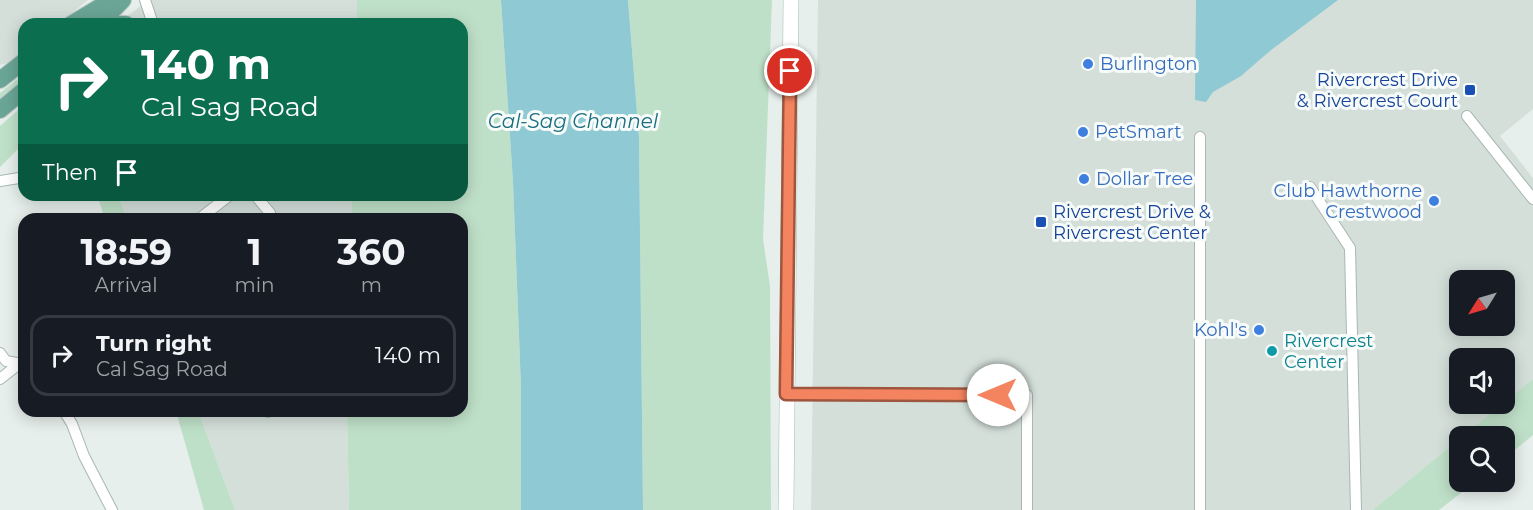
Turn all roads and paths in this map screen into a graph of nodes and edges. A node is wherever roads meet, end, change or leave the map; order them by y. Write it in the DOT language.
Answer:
graph roads {
  1 [pos="111,0"];
  2 [pos="123,0"];
  3 [pos="145,0"];
  4 [pos="791,0"];
  5 [pos="81,18"];
  6 [pos="106,18"];
  7 [pos="151,18"];
  8 [pos="18,95"];
  9 [pos="0,110"];
  10 [pos="1467,116"];
  11 [pos="1200,137"];
  12 [pos="18,177"];
  13 [pos="0,181"];
  14 [pos="1310,187"];
  15 [pos="1533,199"];
  16 [pos="222,201"];
  17 [pos="260,201"];
  18 [pos="207,213"];
  19 [pos="270,213"];
  20 [pos="0,353"];
  21 [pos="18,362"];
  22 [pos="18,366"];
  23 [pos="0,379"];
  24 [pos="786,394"];
  25 [pos="68,417"];
  26 [pos="112,510"];
  27 [pos="786,510"];
  28 [pos="1027,510"];
  29 [pos="1200,510"];
  30 [pos="1356,510"];
  1 -- 5 [label="main road"];
  2 -- 6 [label="main road"];
  3 -- 7 [label="street"];
  4 -- 24 [label="main road"];
  8 -- 9 [label="main road"];
  10 -- 15 [label="street"];
  11 -- 29 [label="street"];
  12 -- 13 [label="street"];
  14 -- 30 [label="street"];
  16 -- 18 [label="street"];
  17 -- 19 [label="street"];
  20 -- 21 [label="street"];
  22 -- 23 [label="street"];
  24 -- 27 [label="main road"];
  24 -- 28 [label="street"];
  25 -- 26 [label="street"];
}
